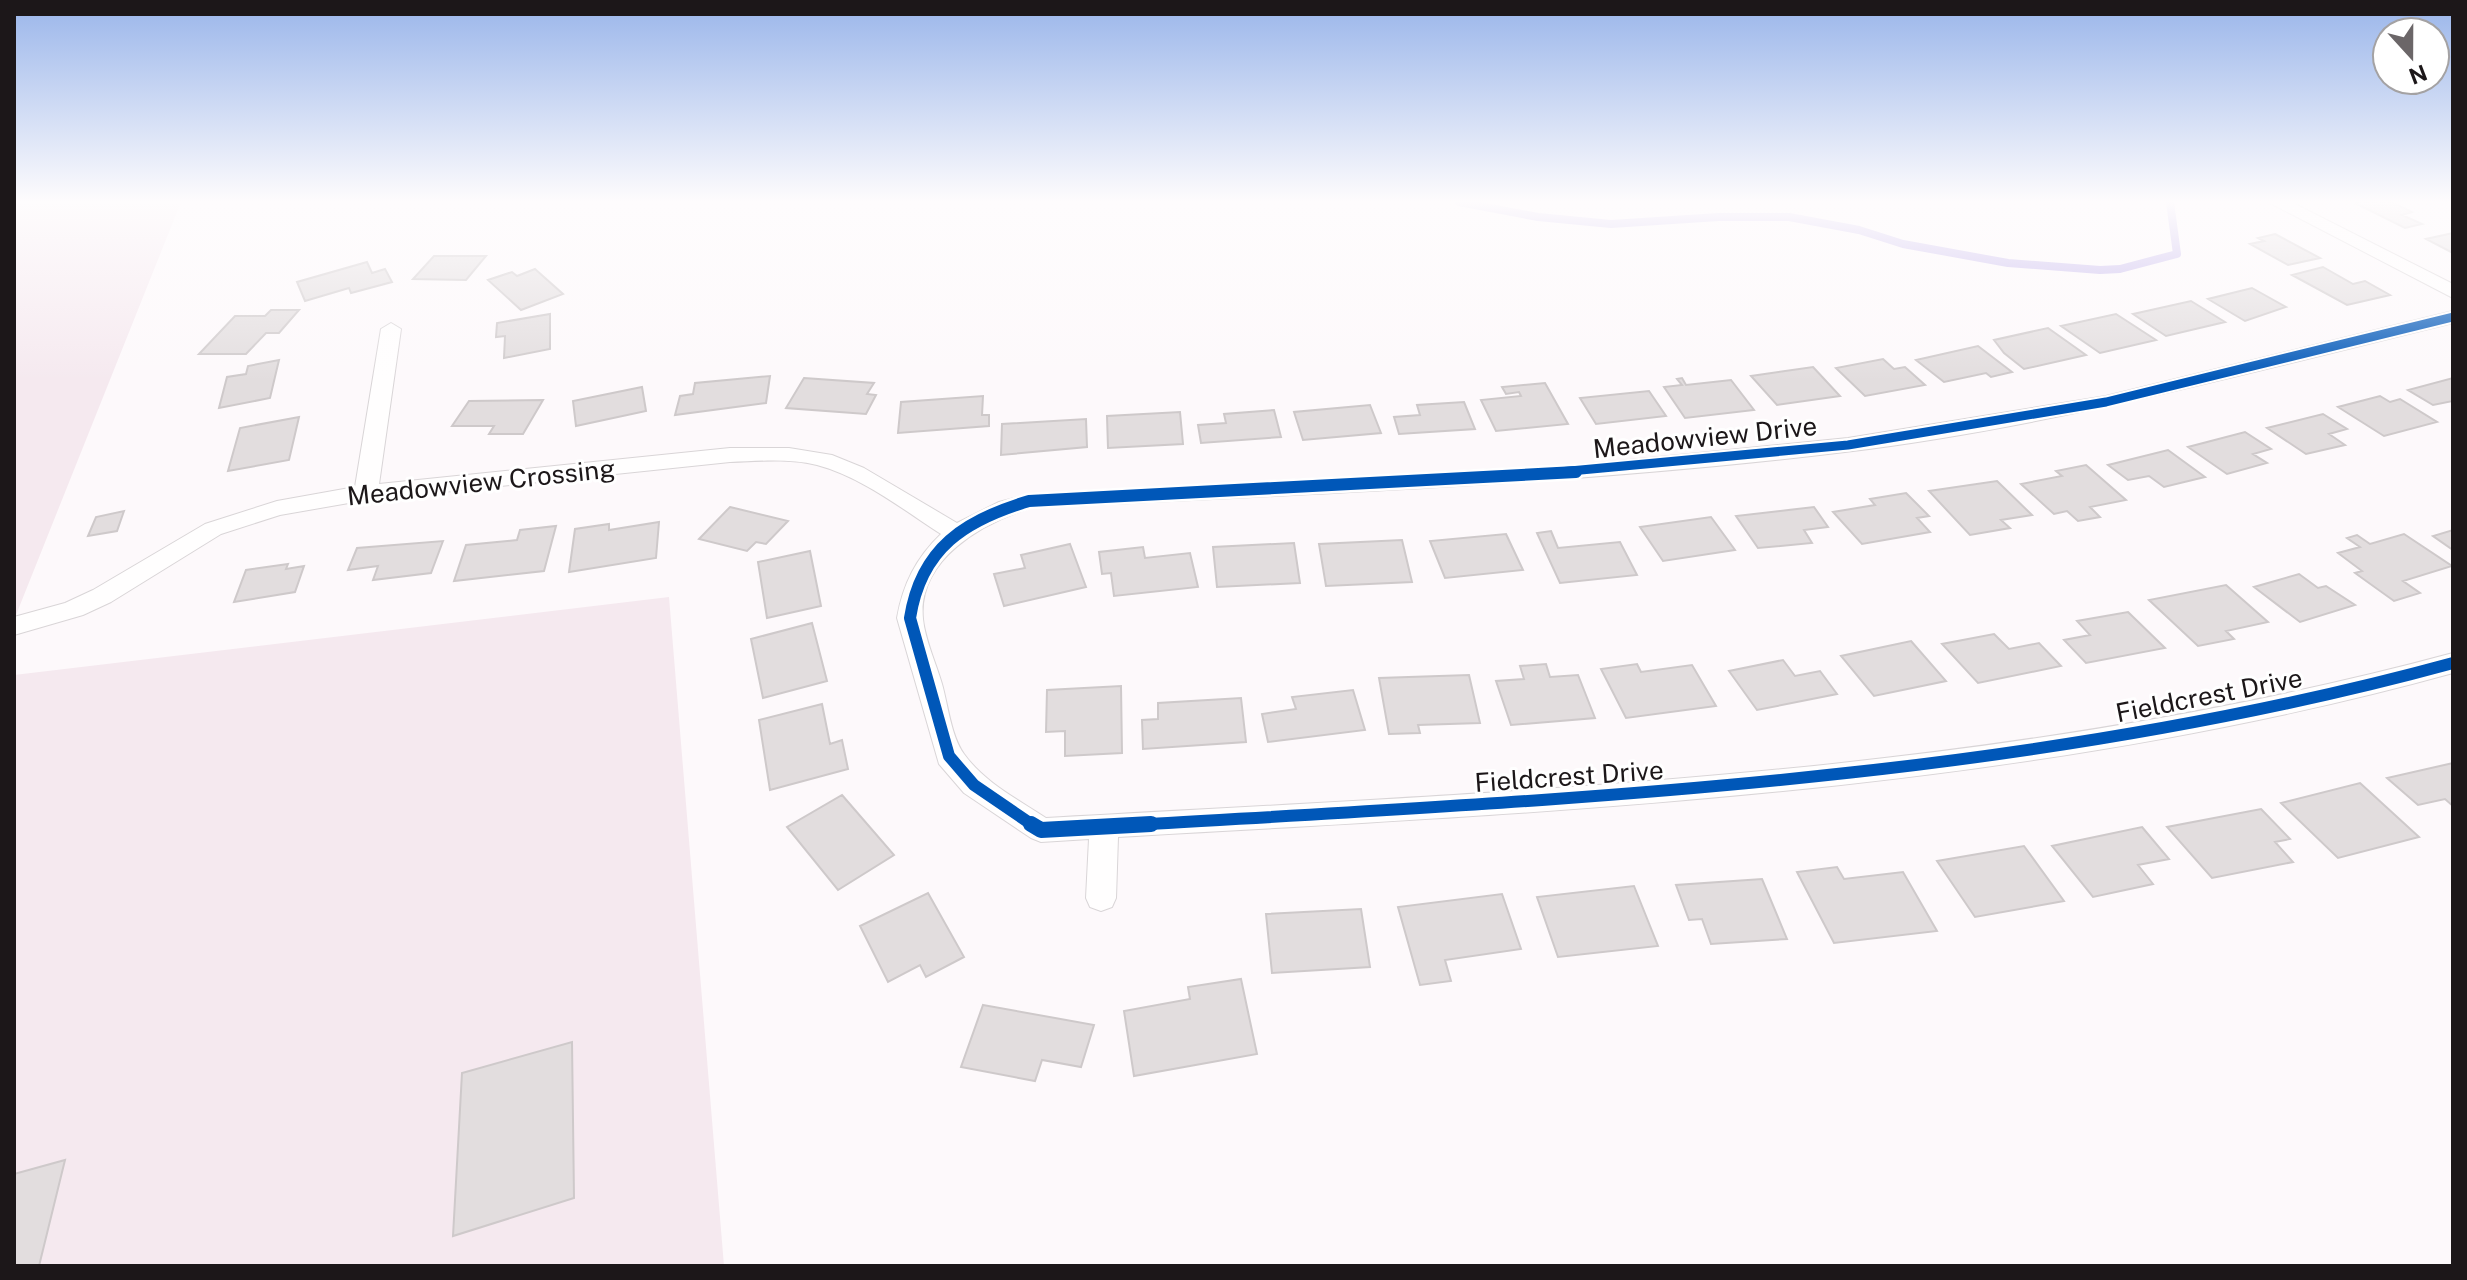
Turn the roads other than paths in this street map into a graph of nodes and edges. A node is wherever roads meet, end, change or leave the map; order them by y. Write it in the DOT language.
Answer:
graph roads {
  1 [pos="2394,262"];
  2 [pos="2453,292"];
  3 [pos="2453,317"];
  4 [pos="391,329"];
  5 [pos="366,493"];
  6 [pos="956,533"];
  7 [pos="14,626"];
  8 [pos="2453,663"];
  9 [pos="1104,826"];
  10 [pos="1101,898"];
  1 -- 2 [label="street"];
  3 -- 6 [label="street, Meadowview Drive"];
  4 -- 5 [label="street"];
  5 -- 6 [label="street, Meadowview Crossing"];
  5 -- 7 [label="street, Meadowview Crossing"];
  6 -- 9 [label="street, Fieldcrest Drive"];
  8 -- 9 [label="street, Fieldcrest Drive"];
  9 -- 10 [label="street"];
}
